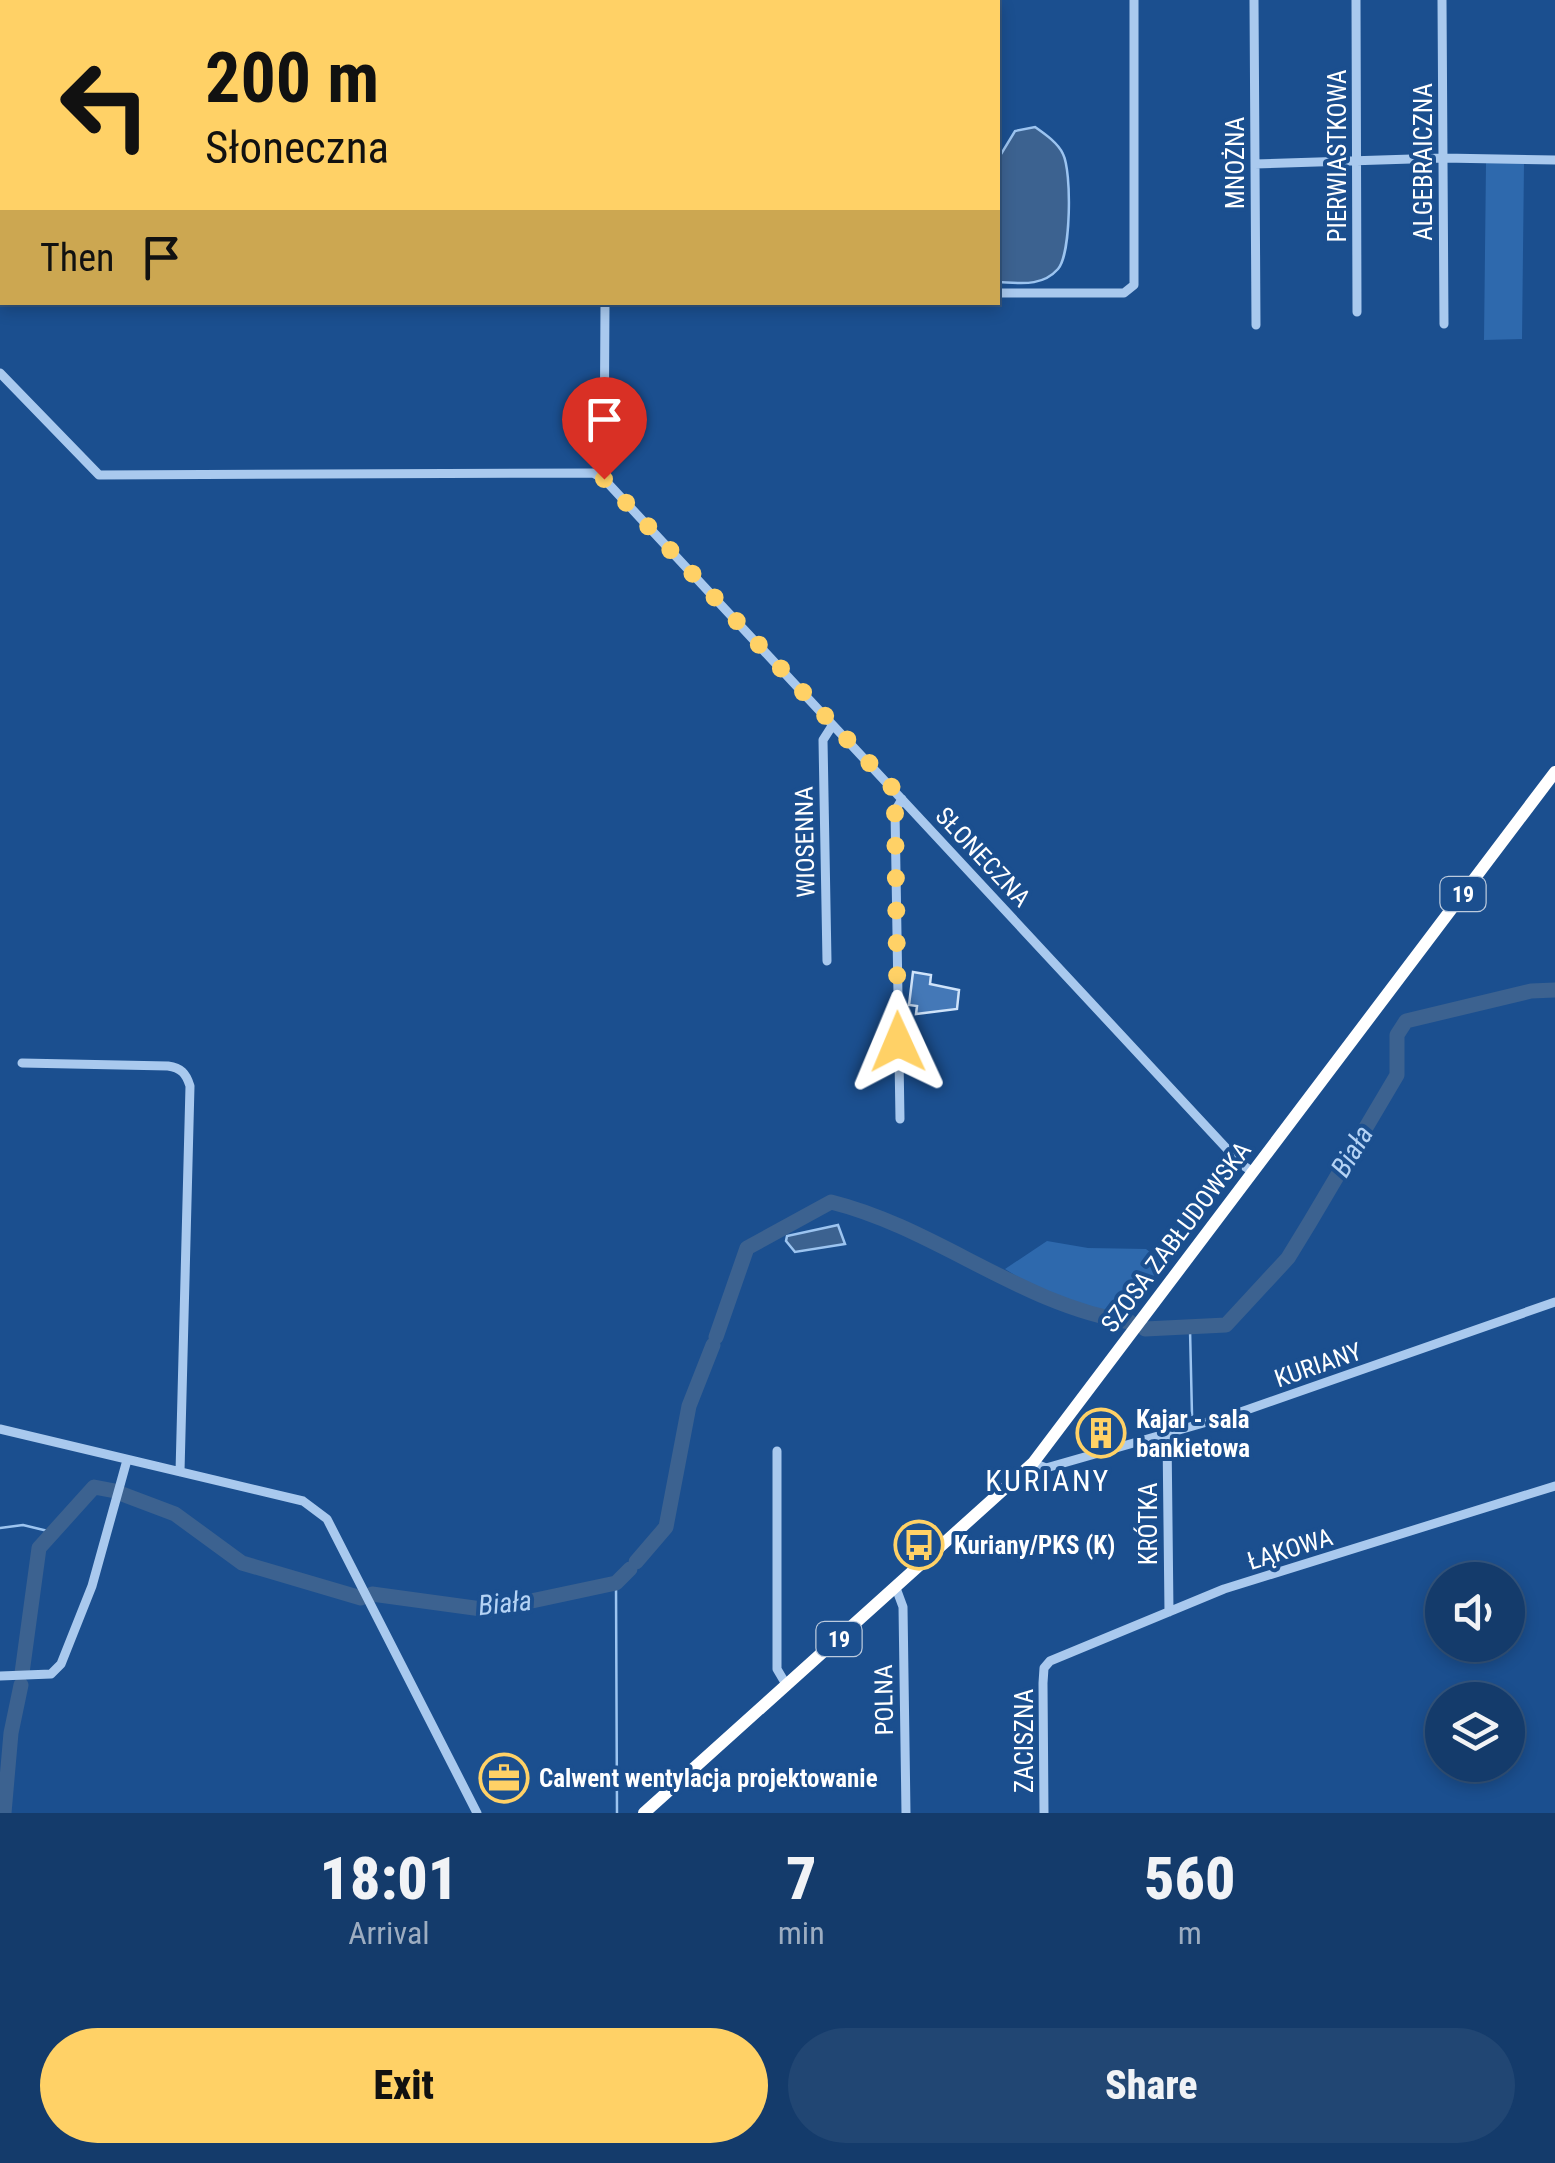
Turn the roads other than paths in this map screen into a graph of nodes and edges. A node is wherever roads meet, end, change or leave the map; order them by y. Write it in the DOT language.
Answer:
graph roads {
  1 [pos="1134,0"];
  2 [pos="1254,0"];
  3 [pos="1356,0"];
  4 [pos="1442,0"];
  5 [pos="1443,158"];
  6 [pos="1555,160"];
  7 [pos="1357,162"];
  8 [pos="1255,164"];
  9 [pos="1000,293"];
  10 [pos="605,305"];
  11 [pos="1357,312"];
  12 [pos="1444,324"];
  13 [pos="1256,325"];
  14 [pos="0,373"];
  15 [pos="604,479"];
  16 [pos="832,726"];
  17 [pos="1555,772"];
  18 [pos="902,798"];
  19 [pos="828,961"];
  20 [pos="22,1063"];
  21 [pos="900,1118"];
  22 [pos="1253,1172"];
  23 [pos="1555,1302"];
  24 [pos="0,1429"];
  25 [pos="1166,1435"];
  26 [pos="778,1451"];
  27 [pos="127,1460"];
  28 [pos="1033,1463"];
  29 [pos="180,1472"];
  30 [pos="1555,1486"];
  31 [pos="896,1588"];
  32 [pos="1169,1612"];
  33 [pos="1044,1668"];
  34 [pos="0,1676"];
  35 [pos="787,1686"];
  36 [pos="477,1813"];
  37 [pos="644,1813"];
  38 [pos="906,1813"];
  39 [pos="1044,1813"];
  1 -- 9 [label="street"];
  2 -- 8 [label="street, MNOŻNA"];
  3 -- 7 [label="street, PIERWIASTKOWA"];
  4 -- 5 [label="street, ALGEBRAICZNA"];
  5 -- 6 [label="street"];
  5 -- 7 [label="street"];
  5 -- 12 [label="street, ALGEBRAICZNA"];
  7 -- 8 [label="street"];
  7 -- 11 [label="street, PIERWIASTKOWA"];
  8 -- 13 [label="street, MNOŻNA"];
  10 -- 15 [label="street"];
  14 -- 15 [label="street"];
  15 -- 16 [label="street, SŁONECZNA"];
  16 -- 18 [label="street, SŁONECZNA"];
  16 -- 19 [label="street, WIOSENNA"];
  17 -- 22 [label="highway, SZOSA ZABŁUDOWSKA / 19"];
  18 -- 21 [label="street"];
  18 -- 22 [label="street, SŁONECZNA"];
  20 -- 29 [label="street"];
  22 -- 28 [label="highway, SZOSA ZABŁUDOWSKA / 19"];
  23 -- 25 [label="street, KURIANY"];
  24 -- 27 [label="street"];
  25 -- 28 [label="street, KURIANY"];
  25 -- 32 [label="street, KRÓTKA"];
  26 -- 35 [label="street"];
  27 -- 29 [label="street"];
  27 -- 34 [label="street"];
  28 -- 31 [label="highway, SZOSA ZABŁUDOWSKA / 19"];
  29 -- 36 [label="street"];
  30 -- 32 [label="street, ŁĄKOWA"];
  31 -- 35 [label="highway, SZOSA ZABŁUDOWSKA / 19"];
  31 -- 38 [label="street, POLNA"];
  32 -- 33 [label="street, ŁĄKOWA"];
  33 -- 39 [label="street, ZACISZNA"];
  35 -- 37 [label="highway, SZOSA ZABŁUDOWSKA / 19"];
}
